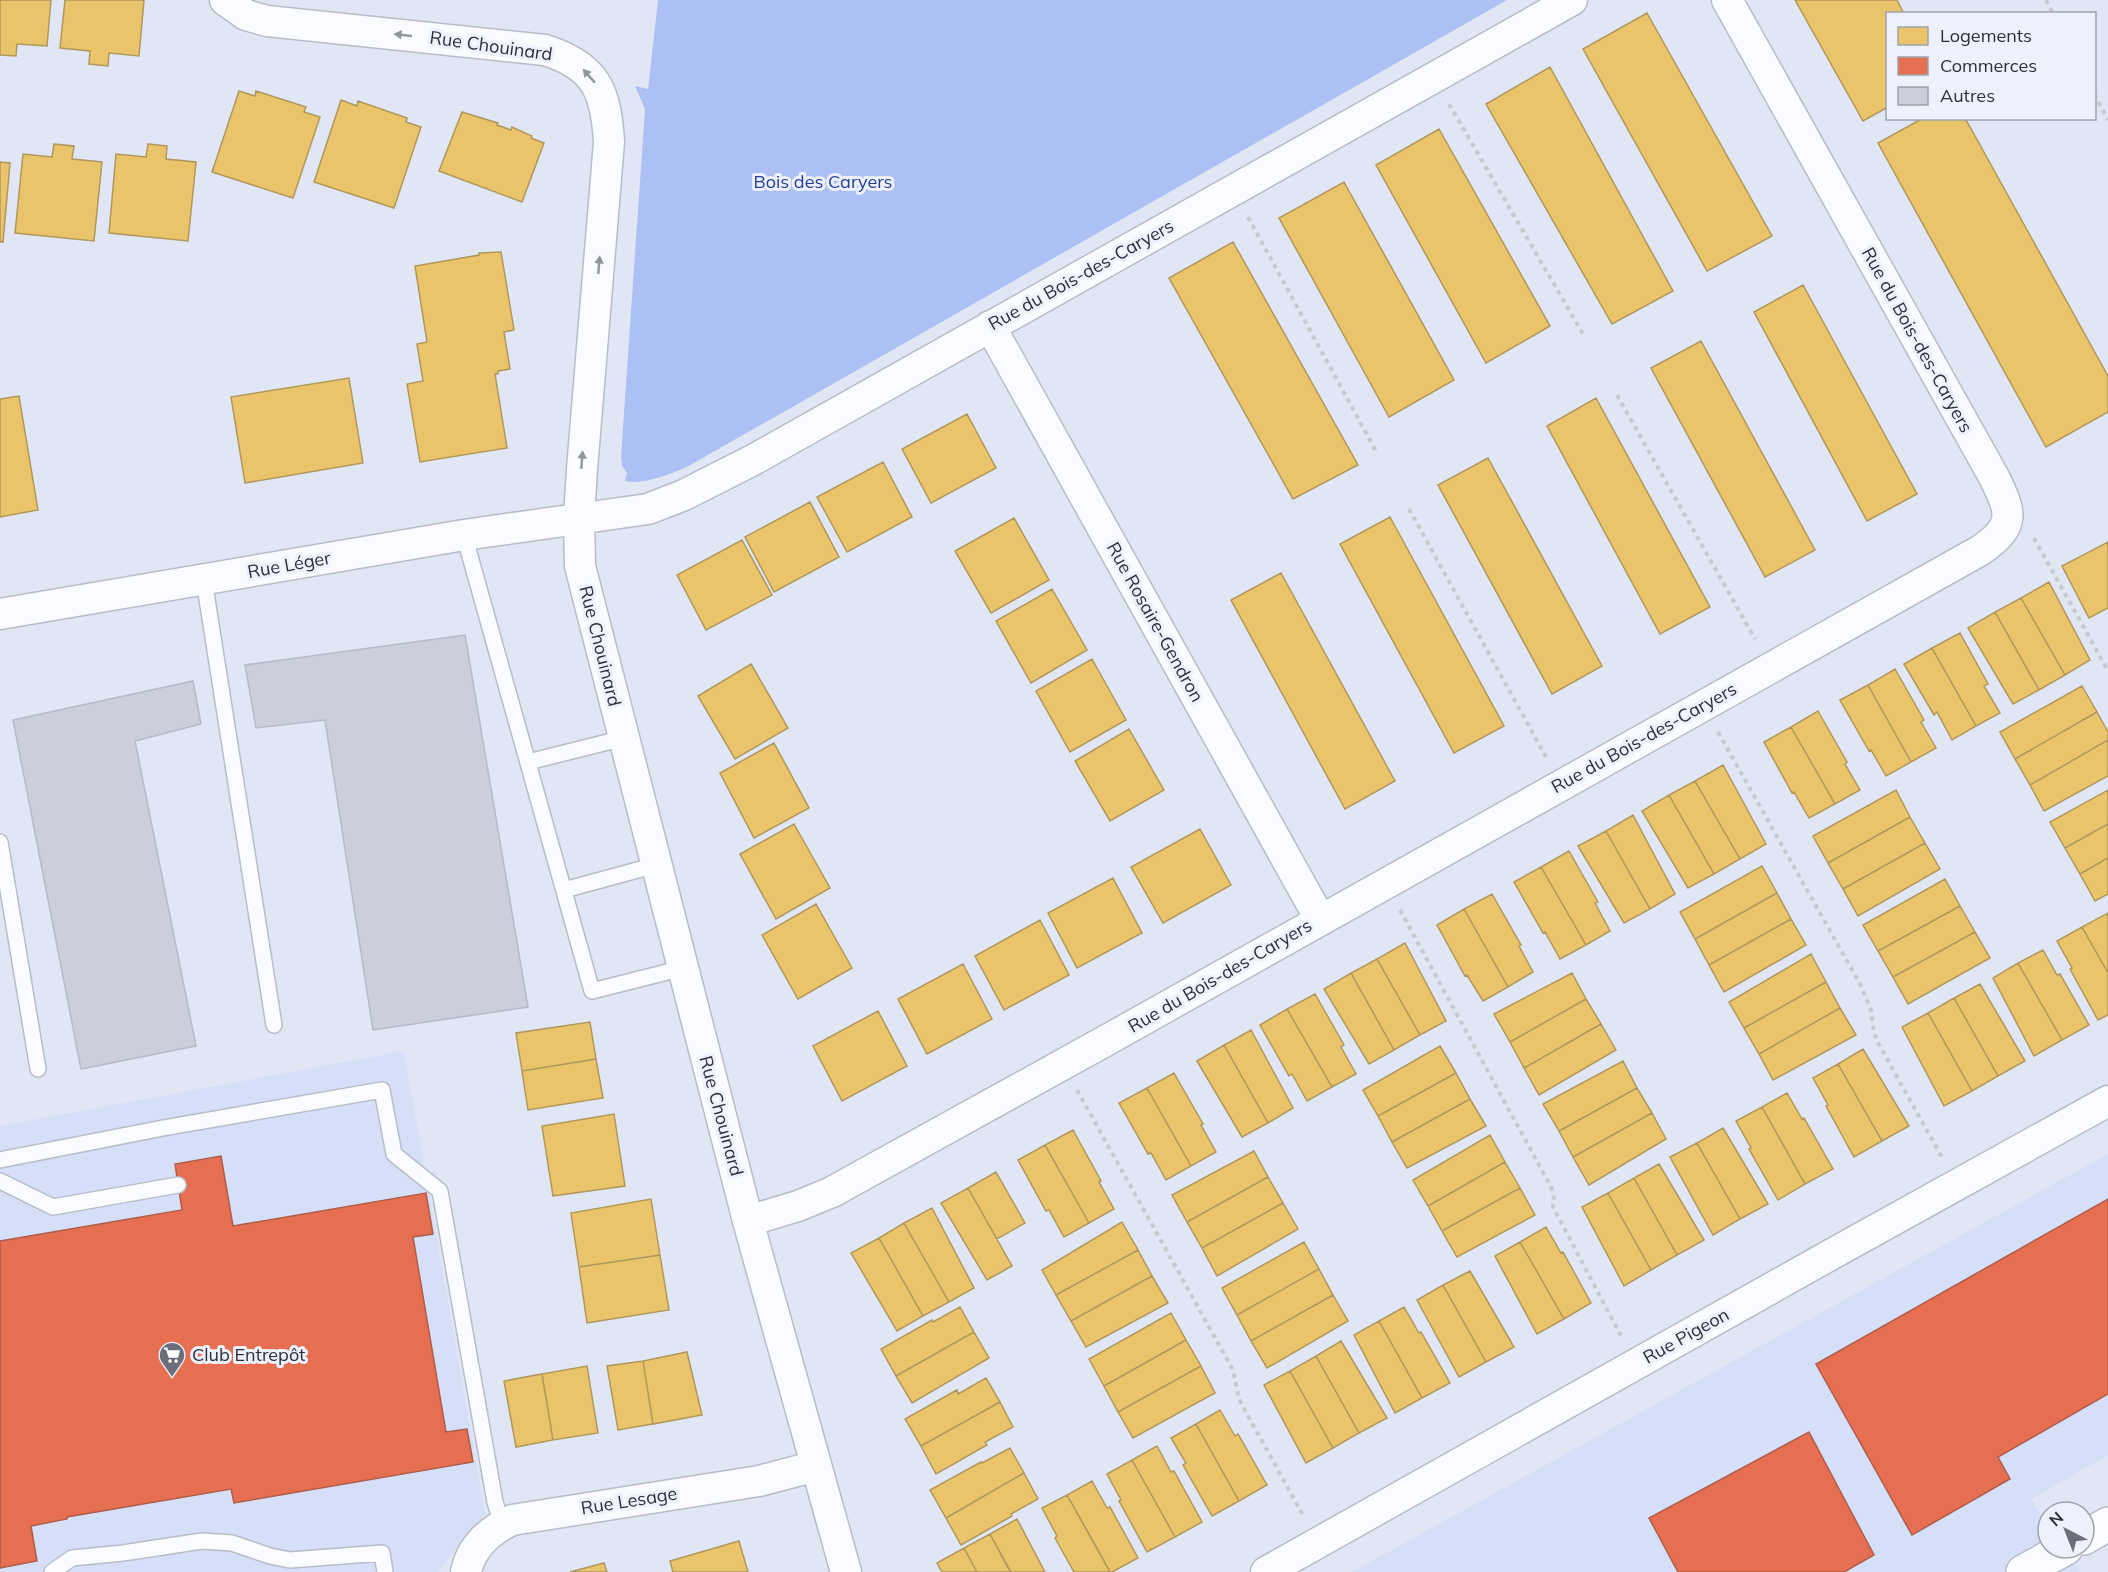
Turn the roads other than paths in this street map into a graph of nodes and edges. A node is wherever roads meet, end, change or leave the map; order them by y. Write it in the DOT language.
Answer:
graph roads {
  1 [pos="225,0"];
  2 [pos="1572,0"];
  3 [pos="1727,0"];
  4 [pos="990,326"];
  5 [pos="579,518"];
  6 [pos="464,536"];
  7 [pos="204,580"];
  8 [pos="0,615"];
  9 [pos="624,738"];
  10 [pos="528,762"];
  11 [pos="0,842"];
  12 [pos="656,865"];
  13 [pos="564,890"];
  14 [pos="1320,919"];
  15 [pos="683,968"];
  16 [pos="274,1025"];
  17 [pos="38,1069"];
  18 [pos="2108,1101"];
  19 [pos="0,1160"];
  20 [pos="0,1181"];
  21 [pos="178,1185"];
  22 [pos="748,1221"];
  23 [pos="816,1466"];
  24 [pos="502,1525"];
  25 [pos="2044,1560"];
  26 [pos="52,1572"];
  27 [pos="385,1572"];
  28 [pos="466,1572"];
  29 [pos="846,1572"];
  30 [pos="1266,1572"];
  31 [pos="2023,1572"];
  5 -- 1 [label="street, Rue Chouinard, one-way"];
  2 -- 4 [label="street, Rue du Bois-des-Caryers"];
  3 -- 14 [label="street, Rue du Bois-des-Caryers"];
  4 -- 5 [label="street, Rue du Bois-des-Caryers"];
  4 -- 14 [label="street, Rue Rosaire-Gendron"];
  5 -- 6 [label="street, Rue Léger"];
  5 -- 9 [label="street, Rue Chouinard"];
  6 -- 7 [label="street, Rue Léger"];
  6 -- 10 [label="lane"];
  7 -- 8 [label="street, Rue Léger"];
  7 -- 16 [label="lane"];
  9 -- 10 [label="lane"];
  9 -- 12 [label="street, Rue Chouinard"];
  10 -- 13 [label="lane"];
  11 -- 17 [label="lane"];
  12 -- 13 [label="lane"];
  12 -- 15 [label="street, Rue Chouinard"];
  13 -- 15 [label="lane"];
  14 -- 22 [label="street, Rue du Bois-des-Caryers"];
  15 -- 22 [label="street, Rue Chouinard"];
  18 -- 30 [label="street, Rue Pigeon"];
  19 -- 24 [label="lane"];
  20 -- 21 [label="lane"];
  22 -- 23 [label="street, Rue Chouinard"];
  23 -- 24 [label="street, Rue Lesage"];
  23 -- 29 [label="street, Rue Chouinard"];
  24 -- 28 [label="street, Rue Lesage"];
  25 -- 31 [label="street"];
  26 -- 27 [label="lane"];
}
